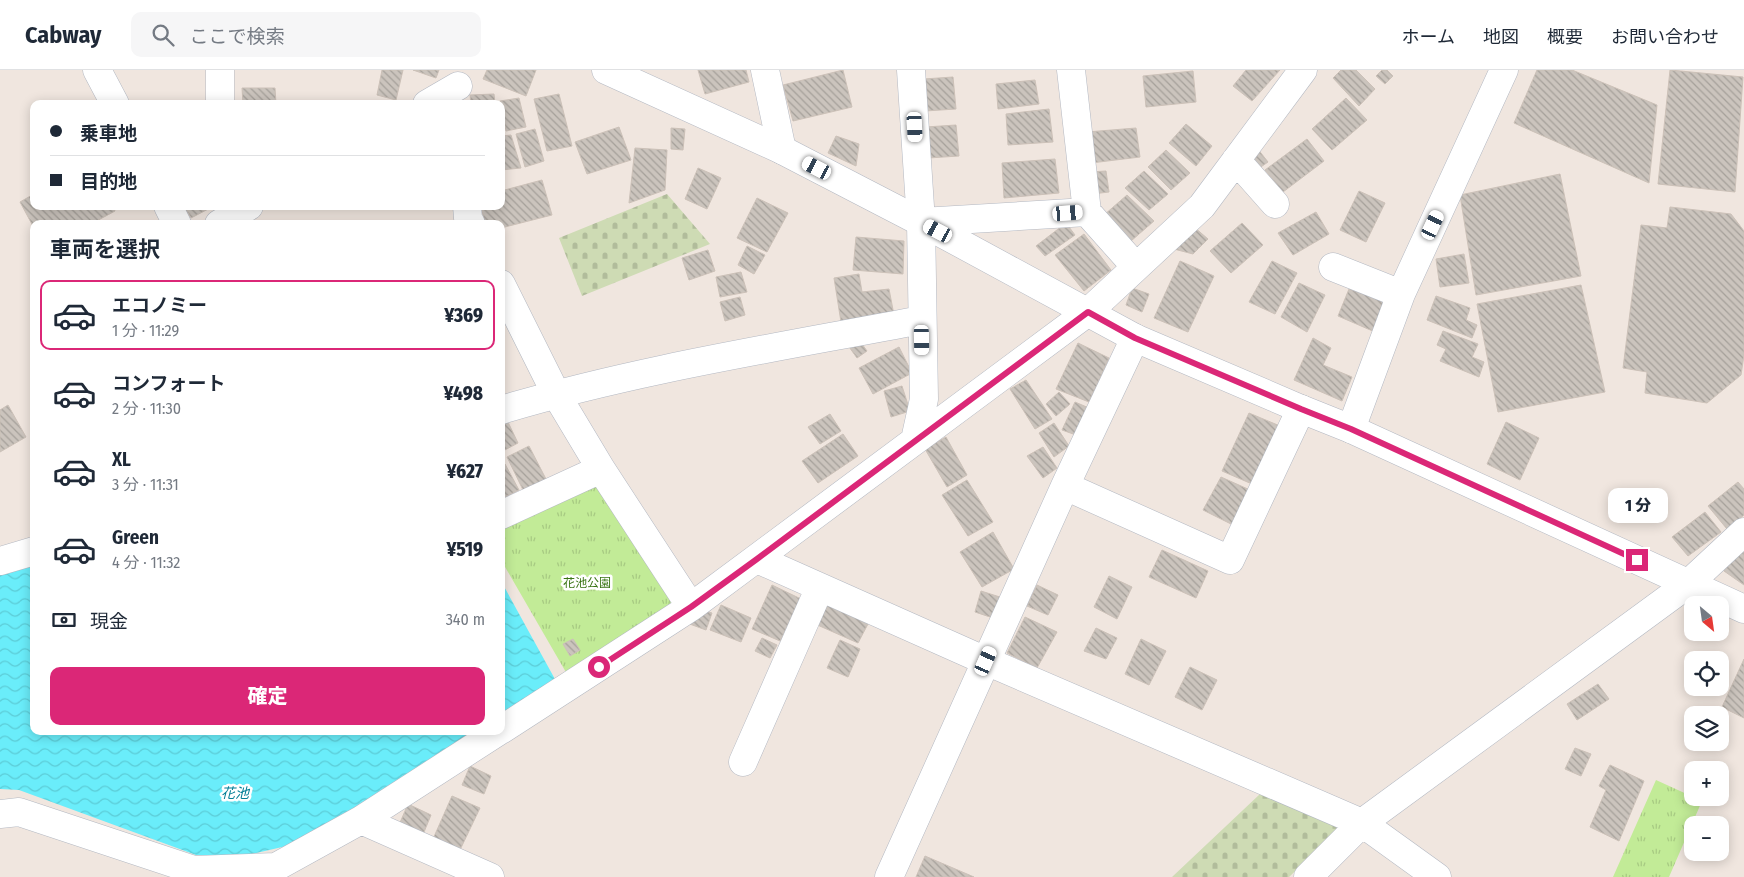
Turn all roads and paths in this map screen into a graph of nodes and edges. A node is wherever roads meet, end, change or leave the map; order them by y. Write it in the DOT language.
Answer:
graph roads {
  1 [pos="97,70"];
  2 [pos="220,70"];
  3 [pos="765,70"];
  4 [pos="912,70"];
  5 [pos="1070,70"];
  6 [pos="1303,70"];
  7 [pos="1504,70"];
  8 [pos="610,71"];
  9 [pos="461,87"];
  10 [pos="113,100"];
  11 [pos="220,100"];
  12 [pos="435,100"];
  13 [pos="782,150"];
  14 [pos="1236,160"];
  15 [pos="1274,204"];
  16 [pos="242,210"];
  17 [pos="1087,212"];
  18 [pos="226,220"];
  19 [pos="921,222"];
  20 [pos="1136,267"];
  21 [pos="1334,267"];
  22 [pos="505,292"];
  23 [pos="1401,294"];
  24 [pos="1088,312"];
  25 [pos="922,320"];
  26 [pos="1135,338"];
  27 [pos="556,394"];
  28 [pos="505,409"];
  29 [pos="1301,409"];
  30 [pos="1351,429"];
  31 [pos="915,440"];
  32 [pos="601,469"];
  33 [pos="1065,486"];
  34 [pos="505,513"];
  35 [pos="1744,532"];
  36 [pos="30,551"];
  37 [pos="3,554"];
  38 [pos="757,559"];
  39 [pos="1688,584"];
  40 [pos="820,587"];
  41 [pos="691,607"];
  42 [pos="1744,609"];
  43 [pos="986,661"];
  44 [pos="505,728"];
  45 [pos="494,735"];
  46 [pos="743,762"];
  47 [pos="0,814"];
  48 [pos="361,820"];
  49 [pos="1362,823"];
  50 [pos="274,872"];
  51 [pos="490,877"];
  52 [pos="889,877"];
  53 [pos="1308,877"];
  54 [pos="1438,877"];
  1 -- 10 [label="street"];
  2 -- 11 [label="street"];
  3 -- 13 [label="street"];
  4 -- 19 [label="street"];
  5 -- 17 [label="street"];
  6 -- 14 [label="street"];
  7 -- 23 [label="street"];
  8 -- 13 [label="street"];
  9 -- 12 [label="street"];
  13 -- 19 [label="street"];
  14 -- 15 [label="street"];
  14 -- 20 [label="street"];
  16 -- 18 [label="street"];
  17 -- 19 [label="street"];
  17 -- 20 [label="street"];
  19 -- 24 [label="street"];
  19 -- 25 [label="street"];
  20 -- 24 [label="street"];
  21 -- 23 [label="street"];
  22 -- 27 [label="street"];
  23 -- 30 [label="street"];
  24 -- 26 [label="street"];
  24 -- 31 [label="street"];
  25 -- 27 [label="street"];
  25 -- 31 [label="street"];
  26 -- 29 [label="street"];
  26 -- 33 [label="street"];
  27 -- 28 [label="street"];
  27 -- 32 [label="street"];
  29 -- 30 [label="street"];
  29 -- 33 [label="street"];
  30 -- 39 [label="street"];
  31 -- 38 [label="street"];
  32 -- 34 [label="street"];
  32 -- 41 [label="street"];
  33 -- 43 [label="street"];
  35 -- 39 [label="street"];
  36 -- 37 [label="street"];
  38 -- 40 [label="street"];
  38 -- 41 [label="street"];
  39 -- 42 [label="street"];
  39 -- 49 [label="street"];
  40 -- 43 [label="street"];
  40 -- 46 [label="street"];
  41 -- 44 [label="street"];
  43 -- 49 [label="street"];
  43 -- 52 [label="street"];
  45 -- 48 [label="street"];
  47 -- 50 [label="street"];
  48 -- 50 [label="street"];
  48 -- 51 [label="street"];
  49 -- 53 [label="street"];
  49 -- 54 [label="street"];
}
